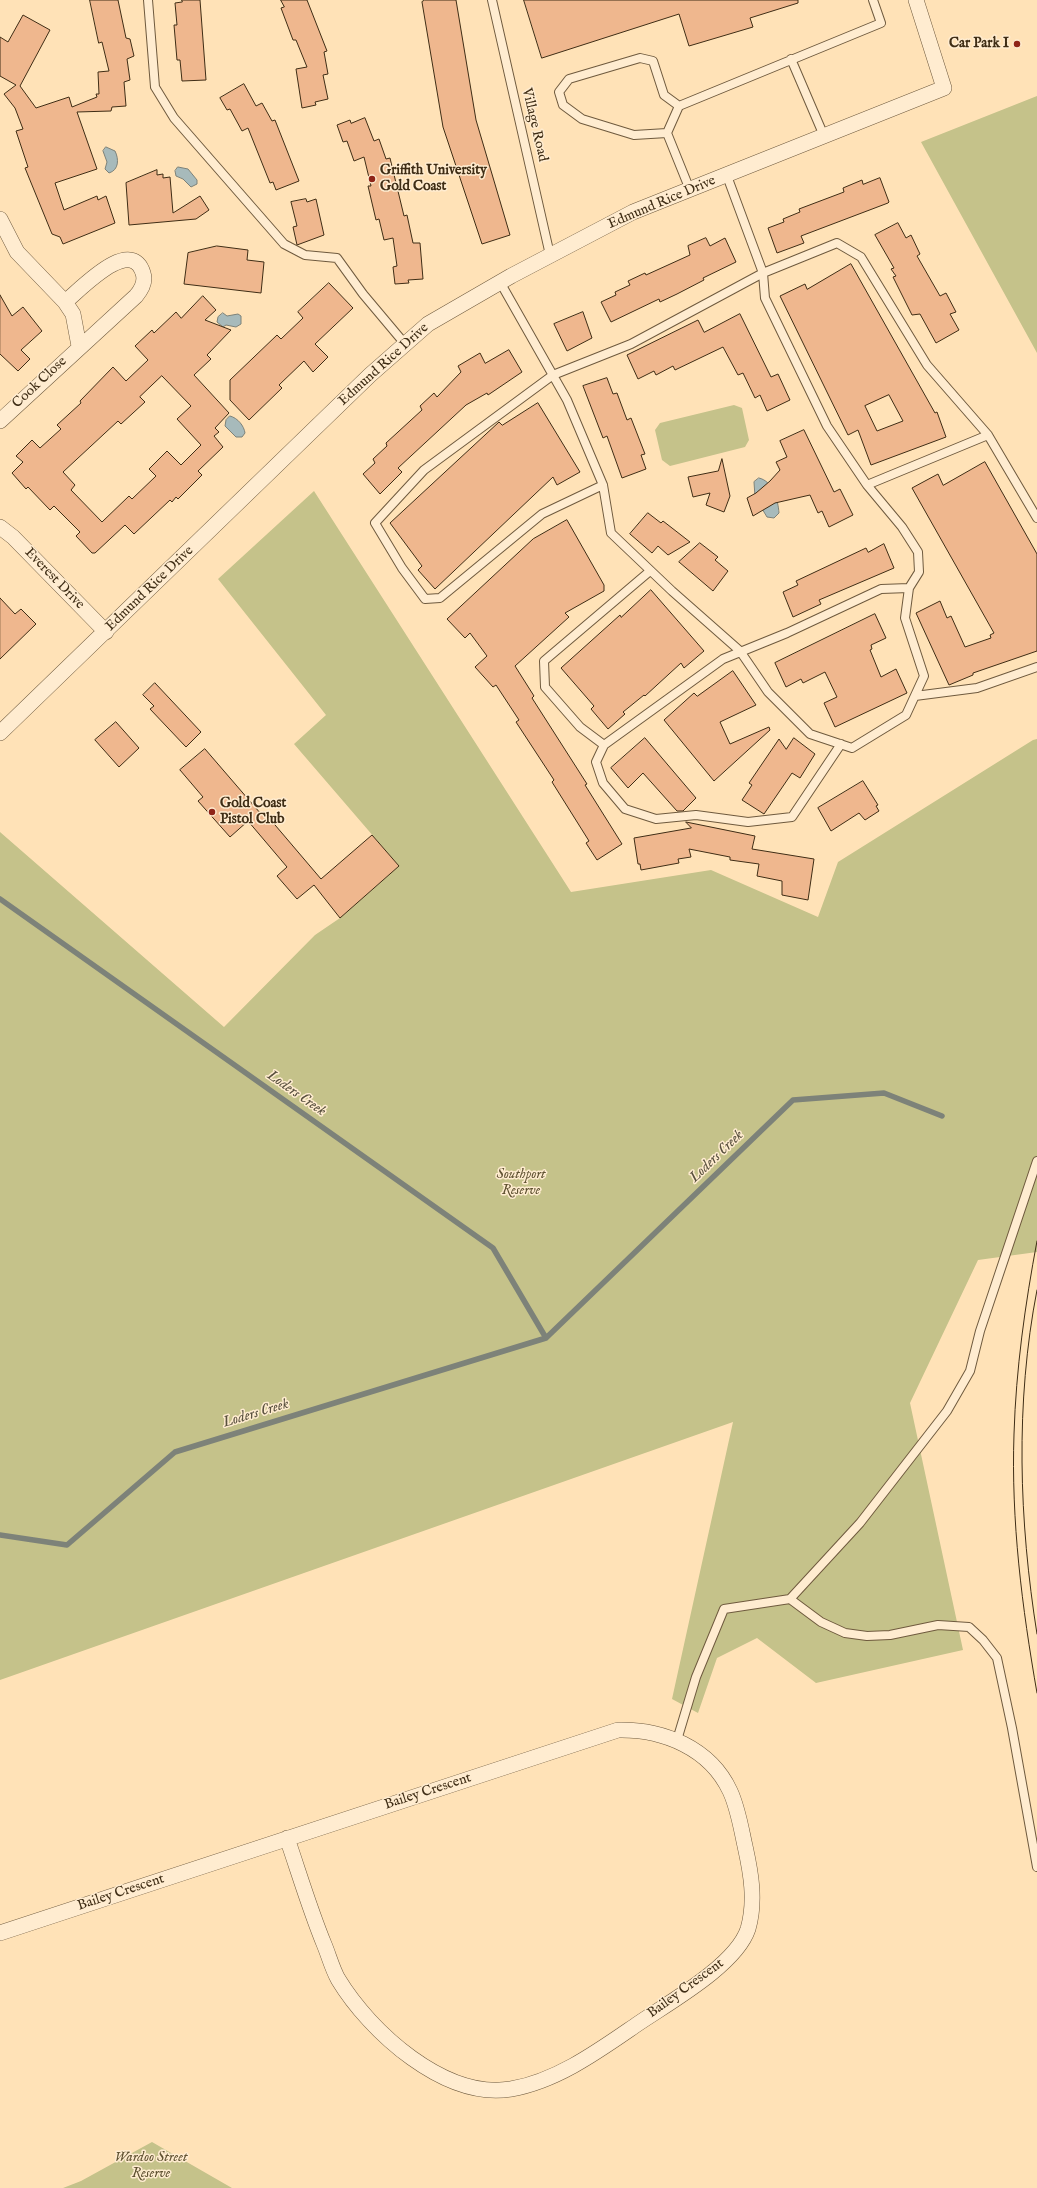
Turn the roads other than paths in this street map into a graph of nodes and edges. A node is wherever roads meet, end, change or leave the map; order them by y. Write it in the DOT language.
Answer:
graph roads {
  1 [pos="148,0"];
  2 [pos="492,0"];
  3 [pos="873,0"];
  4 [pos="916,0"];
  5 [pos="791,59"];
  6 [pos="679,106"];
  7 [pos="667,134"];
  8 [pos="824,136"];
  9 [pos="727,176"];
  10 [pos="690,190"];
  11 [pos="0,219"];
  12 [pos="550,255"];
  13 [pos="763,273"];
  14 [pos="500,282"];
  15 [pos="65,302"];
  16 [pos="405,344"];
  17 [pos="79,346"];
  18 [pos="553,375"];
  19 [pos="0,421"];
  20 [pos="988,435"];
  21 [pos="603,485"];
  22 [pos="867,485"];
  23 [pos="1037,518"];
  24 [pos="0,526"];
  25 [pos="650,571"];
  26 [pos="909,588"];
  27 [pos="106,632"];
  28 [pos="740,650"];
  29 [pos="1037,666"];
  30 [pos="915,696"];
  31 [pos="0,733"];
  32 [pos="841,744"];
  33 [pos="604,745"];
  34 [pos="1037,1161"];
  35 [pos="790,1598"];
  36 [pos="677,1740"];
  37 [pos="287,1838"];
  38 [pos="1037,1867"];
  39 [pos="0,1933"];
  1 -- 16 [label="lane"];
  2 -- 12 [label="lane, Village Road"];
  3 -- 5 [label="lane"];
  4 -- 8 [label="street, Edmund Rice Drive"];
  5 -- 6 [label="lane"];
  5 -- 8 [label="lane"];
  6 -- 7 [label="lane"];
  6 -- 7 [label="lane"];
  7 -- 10 [label="lane"];
  8 -- 9 [label="street, Edmund Rice Drive"];
  9 -- 10 [label="street, Edmund Rice Drive"];
  9 -- 13 [label="lane"];
  10 -- 12 [label="street, Edmund Rice Drive"];
  11 -- 15 [label="street, Cook Close"];
  12 -- 14 [label="street, Edmund Rice Drive"];
  13 -- 18 [label="lane"];
  13 -- 20 [label="lane"];
  13 -- 22 [label="lane"];
  14 -- 16 [label="street, Edmund Rice Drive"];
  14 -- 18 [label="lane"];
  15 -- 17 [label="street, Cook Close"];
  15 -- 17 [label="street, Cook Close"];
  16 -- 27 [label="street, Edmund Rice Drive"];
  17 -- 19 [label="street, Cook Close"];
  18 -- 21 [label="lane"];
  18 -- 21 [label="lane"];
  20 -- 22 [label="lane"];
  20 -- 23 [label="lane"];
  21 -- 25 [label="lane"];
  22 -- 26 [label="lane"];
  24 -- 27 [label="street, Everest Drive"];
  25 -- 28 [label="lane"];
  25 -- 33 [label="lane"];
  26 -- 28 [label="lane"];
  26 -- 30 [label="lane"];
  27 -- 31 [label="street, Edmund Rice Drive"];
  28 -- 32 [label="lane"];
  28 -- 33 [label="lane"];
  29 -- 30 [label="lane"];
  30 -- 32 [label="lane"];
  32 -- 33 [label="lane"];
  34 -- 35 [label="lane"];
  35 -- 36 [label="lane"];
  35 -- 38 [label="lane"];
  36 -- 37 [label="street, Bailey Crescent"];
  36 -- 37 [label="street, Bailey Crescent"];
  37 -- 39 [label="street, Bailey Crescent"];
}
